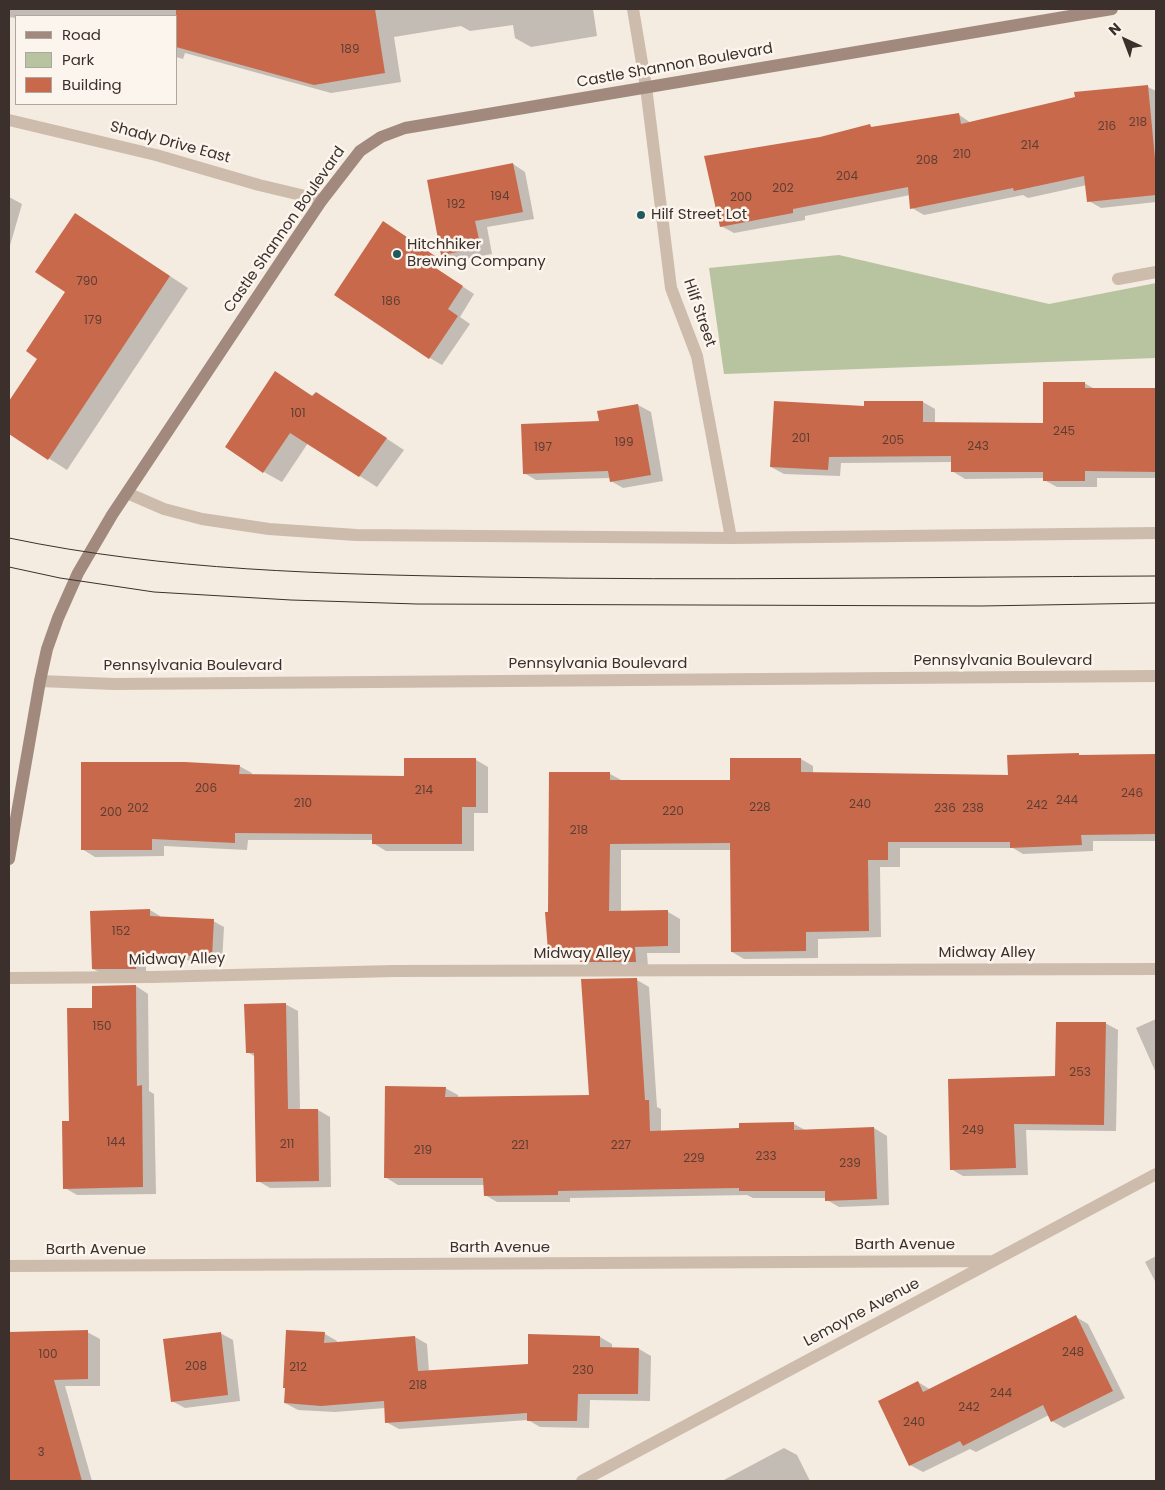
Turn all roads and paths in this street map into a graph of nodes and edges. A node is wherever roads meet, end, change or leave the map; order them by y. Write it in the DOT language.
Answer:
graph roads {
  1 [pos="632,9"];
  2 [pos="1112,9"];
  3 [pos="646,87"];
  4 [pos="9,120"];
  5 [pos="322,200"];
  6 [pos="1156,272"];
  7 [pos="1118,279"];
  8 [pos="127,493"];
  9 [pos="1156,533"];
  10 [pos="731,538"];
  11 [pos="1156,676"];
  12 [pos="40,681"];
  13 [pos="9,859"];
  14 [pos="1156,969"];
  15 [pos="9,978"];
  16 [pos="1156,1174"];
  17 [pos="992,1261"];
  18 [pos="9,1266"];
  19 [pos="582,1481"];
  1 -- 3 [label="street, Hilf Street"];
  2 -- 3 [label="street, Castle Shannon Boulevard"];
  3 -- 5 [label="street, Castle Shannon Boulevard"];
  3 -- 10 [label="street, Hilf Street"];
  4 -- 5 [label="street, Shady Drive East"];
  5 -- 8 [label="street, Castle Shannon Boulevard"];
  6 -- 7 [label="street"];
  8 -- 10 [label="street"];
  8 -- 12 [label="street, Castle Shannon Boulevard"];
  9 -- 10 [label="street"];
  11 -- 12 [label="street, Pennsylvania Boulevard"];
  12 -- 13 [label="street, Castle Shannon Boulevard"];
  14 -- 15 [label="street, Midway Alley"];
  16 -- 17 [label="street, Lemoyne Avenue"];
  17 -- 18 [label="street, Barth Avenue"];
  17 -- 19 [label="street, Lemoyne Avenue"];
}
